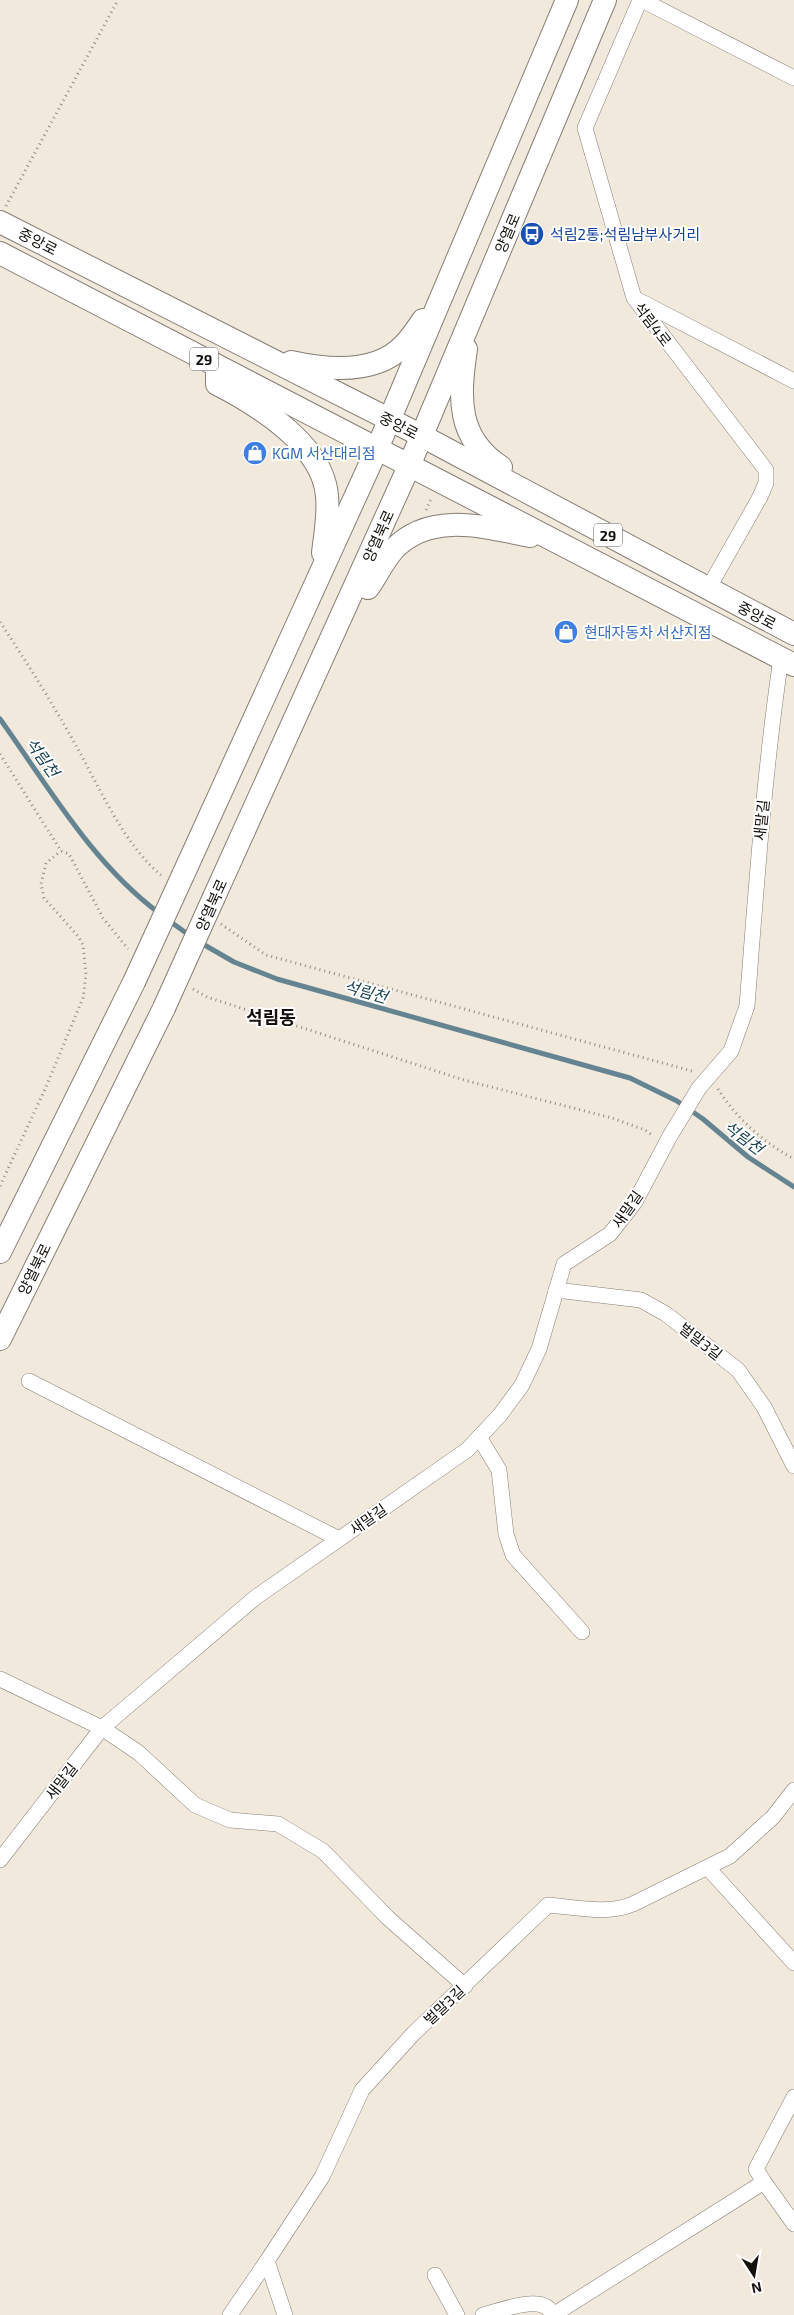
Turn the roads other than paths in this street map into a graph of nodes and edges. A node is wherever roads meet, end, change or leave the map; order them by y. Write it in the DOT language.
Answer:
graph roads {
  1 [pos="567,0"];
  2 [pos="605,0"];
  3 [pos="641,0"];
  4 [pos="794,78"];
  5 [pos="2,216"];
  6 [pos="0,253"];
  7 [pos="634,298"];
  8 [pos="434,317"];
  9 [pos="467,329"];
  10 [pos="266,357"];
  11 [pos="217,366"];
  12 [pos="794,381"];
  13 [pos="389,419"];
  14 [pos="422,436"];
  15 [pos="377,449"];
  16 [pos="409,465"];
  17 [pos="504,480"];
  18 [pos="562,544"];
  19 [pos="321,572"];
  20 [pos="357,585"];
  21 [pos="708,589"];
  22 [pos="794,634"];
  23 [pos="788,662"];
  24 [pos="0,1252"];
  25 [pos="556,1290"];
  26 [pos="0,1338"];
  27 [pos="29,1381"];
  28 [pos="479,1438"];
  29 [pos="794,1466"];
  30 [pos="339,1539"];
  31 [pos="582,1632"];
  32 [pos="0,1678"];
  33 [pos="102,1728"];
  34 [pos="794,1790"];
  35 [pos="0,1860"];
  36 [pos="708,1868"];
  37 [pos="794,1963"];
  38 [pos="465,1986"];
  39 [pos="794,2097"];
  40 [pos="764,2182"];
  41 [pos="794,2224"];
  42 [pos="267,2260"];
  43 [pos="435,2275"];
  44 [pos="230,2315"];
  45 [pos="285,2315"];
  46 [pos="456,2315"];
  47 [pos="483,2315"];
  48 [pos="553,2315"];
  1 -- 8 [label="main road"];
  2 -- 9 [label="main road, 양열로"];
  3 -- 4 [label="street, 석림4로"];
  3 -- 7 [label="street, 석림4로"];
  5 -- 10 [label="main road, 중앙로 / 29"];
  6 -- 11 [label="main road, 중앙로 / 29"];
  7 -- 12 [label="street"];
  7 -- 21 [label="street, 석림4로"];
  8 -- 10 [label="main road"];
  8 -- 13 [label="main road"];
  9 -- 14 [label="main road, 양열로"];
  9 -- 17 [label="main road"];
  10 -- 13 [label="main road, 중앙로 / 29"];
  11 -- 15 [label="main road, 중앙로 / 29"];
  11 -- 19 [label="main road"];
  13 -- 14 [label="main road, 중앙로 / 29"];
  13 -- 15 [label="main road"];
  14 -- 16 [label="main road, 양열로"];
  14 -- 17 [label="main road, 중앙로 / 29"];
  15 -- 16 [label="main road, 중앙로 / 29"];
  15 -- 19 [label="main road"];
  16 -- 18 [label="main road, 중앙로 / 29"];
  16 -- 20 [label="main road, 양열북로"];
  17 -- 21 [label="main road, 중앙로 / 29"];
  18 -- 20 [label="main road"];
  18 -- 23 [label="main road, 중앙로 / 29"];
  19 -- 24 [label="main road, bridge"];
  20 -- 26 [label="main road, 양열북로, bridge"];
  21 -- 22 [label="main road, 중앙로 / 29"];
  23 -- 25 [label="street, 새말길"];
  25 -- 28 [label="street, 새말길"];
  25 -- 29 [label="street, 벌말3길"];
  27 -- 30 [label="street"];
  28 -- 30 [label="street, 새말길"];
  28 -- 31 [label="street"];
  30 -- 33 [label="street, 새말길"];
  32 -- 33 [label="street"];
  33 -- 35 [label="street, 새말길"];
  33 -- 38 [label="street"];
  34 -- 36 [label="street, 벌말3길"];
  36 -- 37 [label="street"];
  36 -- 38 [label="street, 벌말3길"];
  38 -- 42 [label="street, 벌말3길"];
  39 -- 40 [label="street"];
  40 -- 41 [label="street"];
  40 -- 48 [label="street"];
  42 -- 44 [label="street, 벌말3길"];
  42 -- 45 [label="street"];
  43 -- 46 [label="street"];
  47 -- 48 [label="street"];
}
